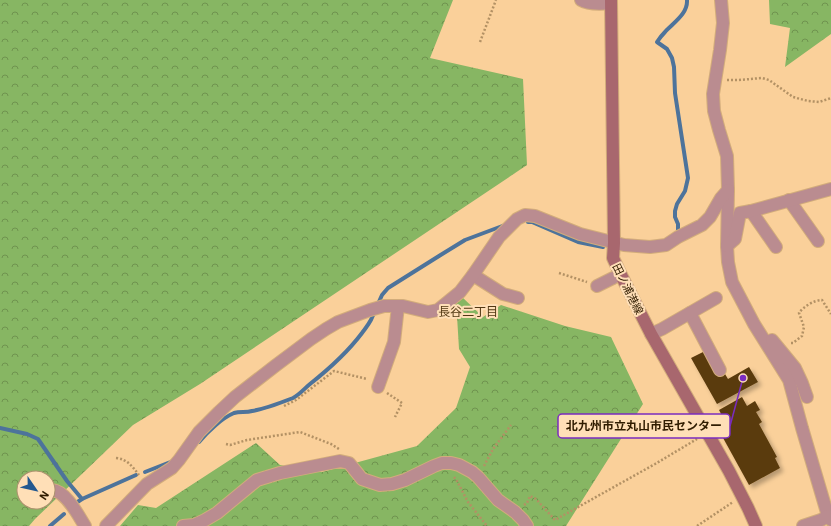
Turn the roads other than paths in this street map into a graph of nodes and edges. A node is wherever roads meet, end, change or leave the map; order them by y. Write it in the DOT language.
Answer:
graph roads {
  1 [pos="581,0"];
  2 [pos="721,0"];
  3 [pos="611,2"];
  4 [pos="831,189"];
  5 [pos="728,190"];
  6 [pos="789,200"];
  7 [pos="751,211"];
  8 [pos="818,241"];
  9 [pos="614,243"];
  10 [pos="727,246"];
  11 [pos="776,247"];
  12 [pos="473,275"];
  13 [pos="613,278"];
  14 [pos="597,286"];
  15 [pos="518,298"];
  16 [pos="716,298"];
  17 [pos="398,306"];
  18 [pos="690,313"];
  19 [pos="754,324"];
  20 [pos="651,334"];
  21 [pos="720,370"];
  22 [pos="379,385"];
  23 [pos="807,397"];
  24 [pos="56,491"];
  25 [pos="830,518"];
  26 [pos="85,526"];
  27 [pos="106,526"];
  28 [pos="183,526"];
  29 [pos="527,526"];
  30 [pos="756,526"];
  31 [pos="803,526"];
  1 -- 3 [label="street"];
  2 -- 5 [label="street"];
  3 -- 9 [label="main road, 田ノ浦港線"];
  4 -- 6 [label="street"];
  5 -- 9 [label="street"];
  5 -- 10 [label="street"];
  6 -- 7 [label="street"];
  6 -- 8 [label="street"];
  7 -- 10 [label="street"];
  7 -- 11 [label="street"];
  9 -- 12 [label="street"];
  9 -- 20 [label="main road, 田ノ浦港線"];
  10 -- 19 [label="street"];
  12 -- 15 [label="street"];
  12 -- 17 [label="street"];
  13 -- 14 [label="street"];
  16 -- 18 [label="street"];
  17 -- 22 [label="street"];
  17 -- 27 [label="street"];
  18 -- 20 [label="street"];
  18 -- 21 [label="street"];
  19 -- 23 [label="street"];
  19 -- 25 [label="street"];
  20 -- 30 [label="main road, 田ノ浦港線"];
  24 -- 26 [label="street"];
  25 -- 31 [label="street"];
  28 -- 29 [label="street"];
}
